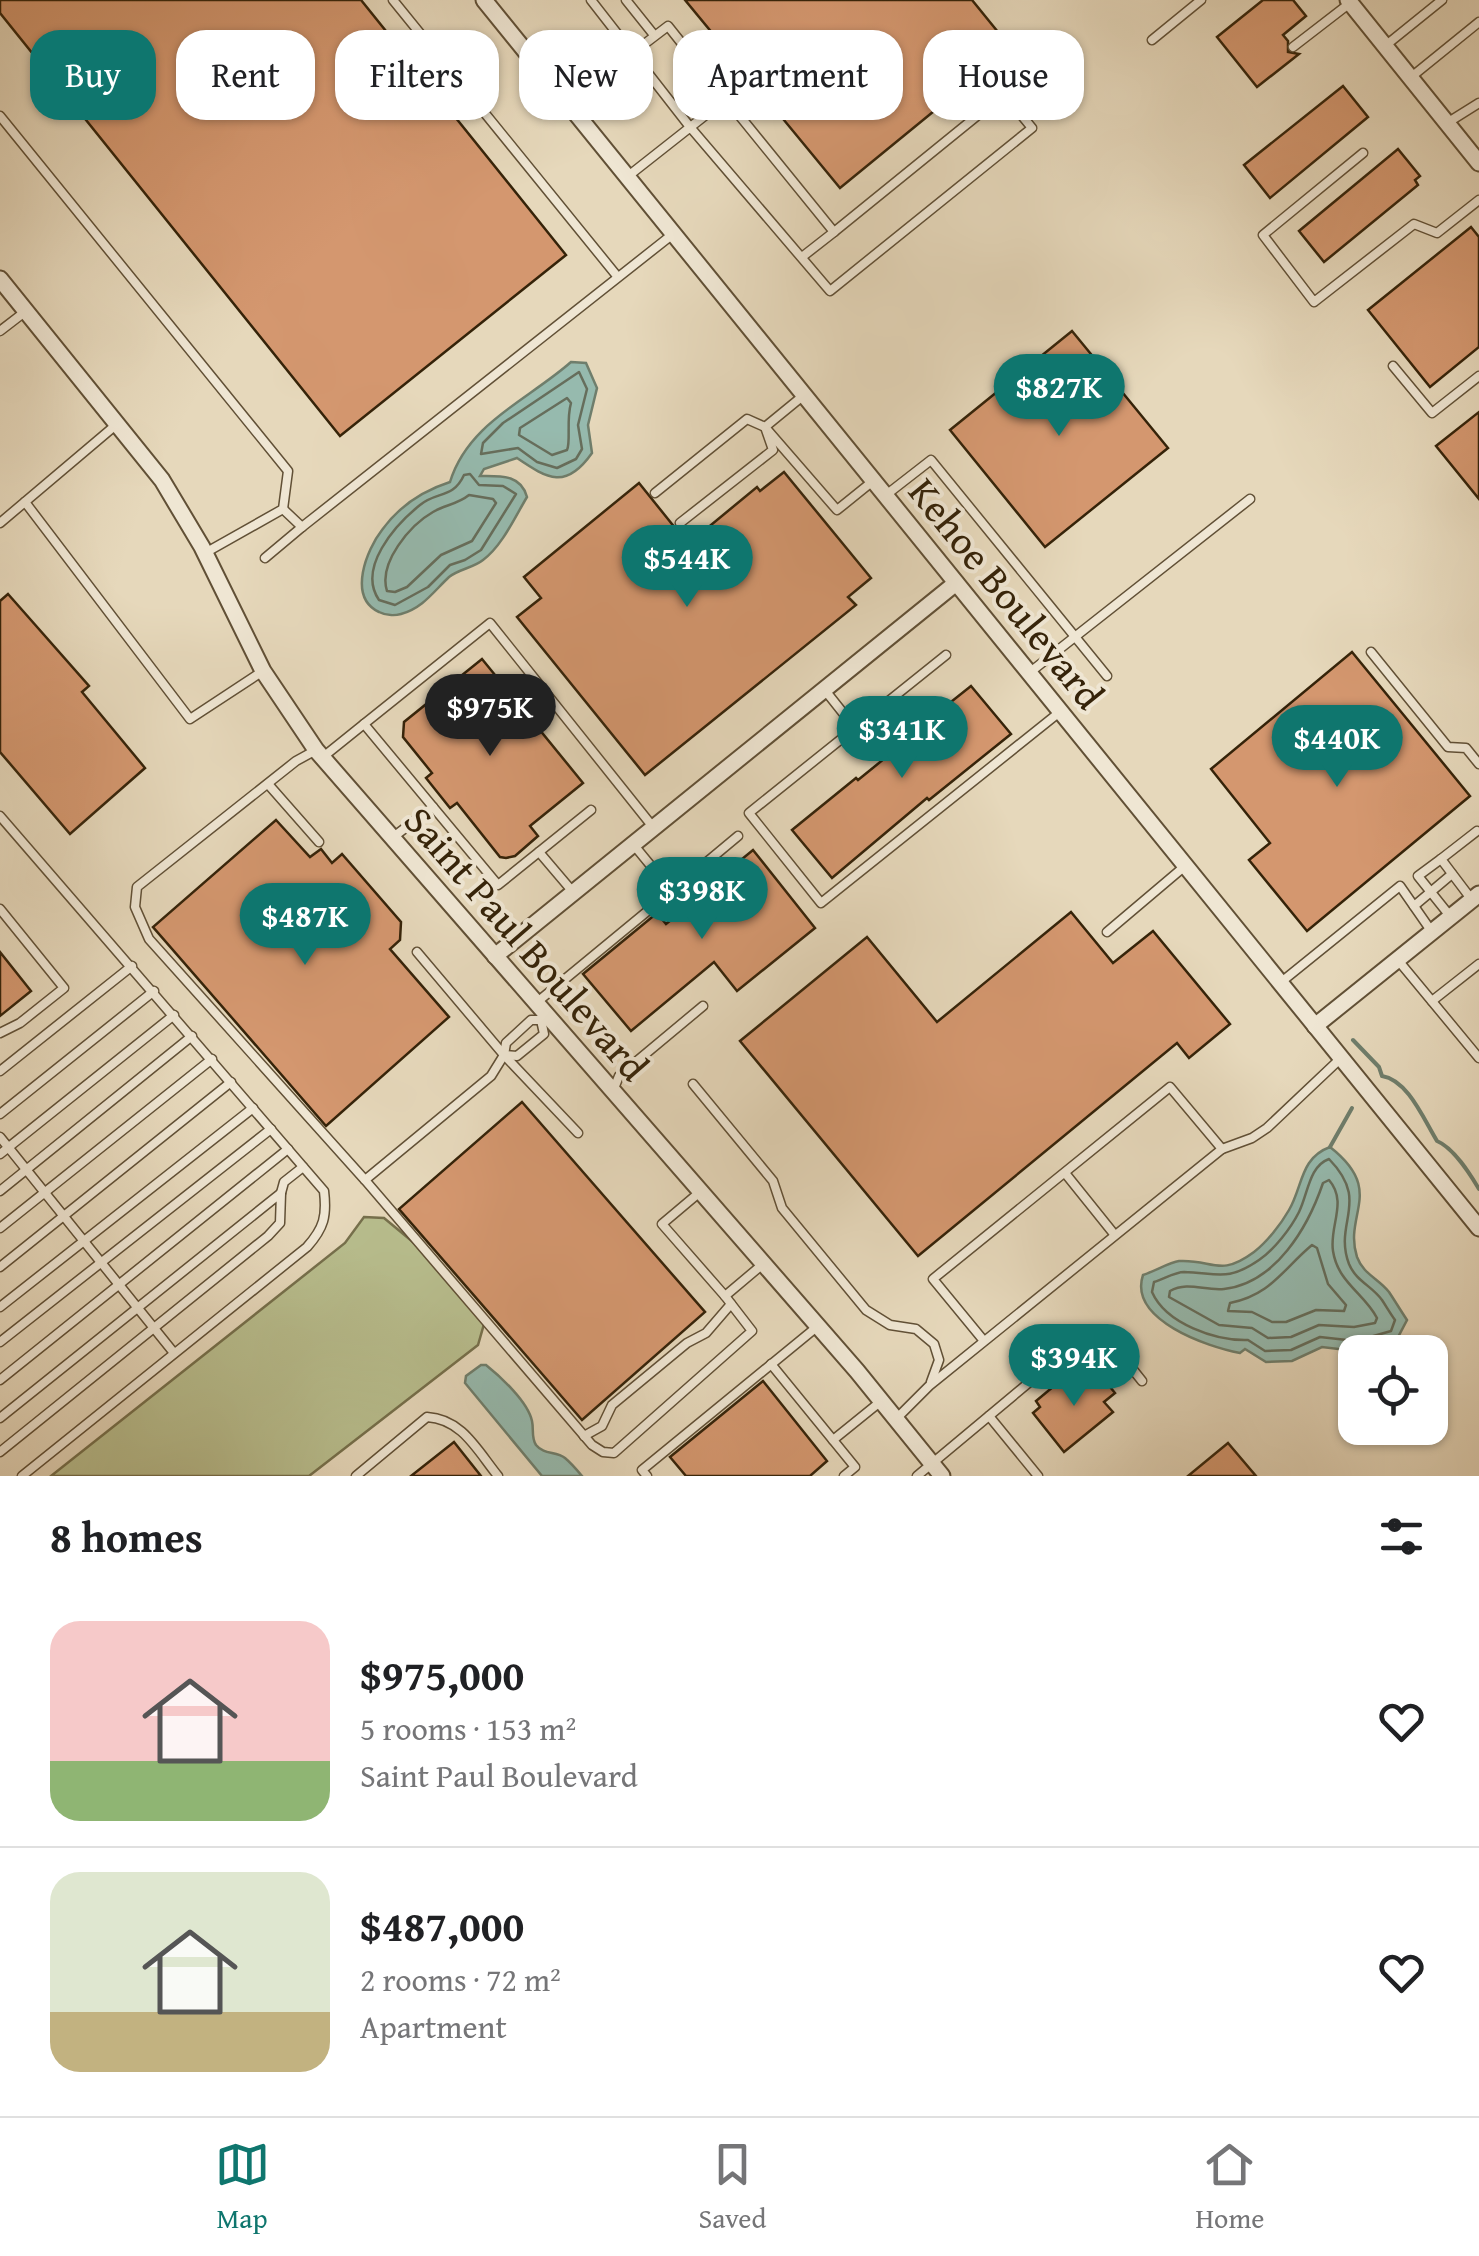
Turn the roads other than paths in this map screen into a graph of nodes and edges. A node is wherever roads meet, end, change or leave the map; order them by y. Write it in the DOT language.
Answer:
graph roads {
  1 [pos="393,0"];
  2 [pos="484,0"];
  3 [pos="591,0"];
  4 [pos="626,0"];
  5 [pos="1202,0"];
  6 [pos="1442,0"];
  7 [pos="1349,1"];
  8 [pos="1479,22"];
  9 [pos="616,30"];
  10 [pos="673,32"];
  11 [pos="654,35"];
  12 [pos="1152,40"];
  13 [pos="519,43"];
  14 [pos="1385,46"];
  15 [pos="1293,47"];
  16 [pos="653,78"];
  17 [pos="1410,78"];
  18 [pos="1479,103"];
  19 [pos="0,116"];
  20 [pos="581,120"];
  21 [pos="699,120"];
  22 [pos="743,120"];
  23 [pos="1447,124"];
  24 [pos="690,127"];
  25 [pos="1363,153"];
  26 [pos="1479,163"];
  27 [pos="627,177"];
  28 [pos="1479,200"];
  29 [pos="834,232"];
  30 [pos="673,234"];
  31 [pos="802,257"];
  32 [pos="617,276"];
  33 [pos="0,278"];
  34 [pos="26,311"];
  35 [pos="0,331"];
  36 [pos="1393,366"];
  37 [pos="1479,376"];
  38 [pos="804,395"];
  39 [pos="117,424"];
  40 [pos="765,427"];
  41 [pos="874,481"];
  42 [pos="656,493"];
  43 [pos="885,496"];
  44 [pos="1250,499"];
  45 [pos="25,502"];
  46 [pos="283,509"];
  47 [pos="680,522"];
  48 [pos="0,523"];
  49 [pos="302,527"];
  50 [pos="205,553"];
  51 [pos="265,558"];
  52 [pos="956,582"];
  53 [pos="1076,636"];
  54 [pos="1371,652"];
  55 [pos="946,655"];
  56 [pos="263,671"];
  57 [pos="1029,672"];
  58 [pos="1106,676"];
  59 [pos="824,689"];
  60 [pos="1061,711"];
  61 [pos="364,724"];
  62 [pos="855,728"];
  63 [pos="320,754"];
  64 [pos="1479,764"];
  65 [pos="268,784"];
  66 [pos="433,807"];
  67 [pos="592,810"];
  68 [pos="0,816"];
  69 [pos="654,828"];
  70 [pos="1477,830"];
  71 [pos="738,836"];
  72 [pos="392,838"];
  73 [pos="319,842"];
  74 [pos="633,844"];
  75 [pos="539,852"];
  76 [pos="1441,859"];
  77 [pos="1185,866"];
  78 [pos="1452,874"];
  79 [pos="672,891"];
  80 [pos="573,892"];
  81 [pos="1430,892"];
  82 [pos="1475,897"];
  83 [pos="683,905"];
  84 [pos="1414,906"];
  85 [pos="0,909"];
  86 [pos="650,909"];
  87 [pos="1451,917"];
  88 [pos="1107,932"];
  89 [pos="1432,932"];
  90 [pos="417,952"];
  91 [pos="495,956"];
  92 [pos="1397,960"];
  93 [pos="1479,964"];
  94 [pos="132,966"];
  95 [pos="1280,982"];
  96 [pos="154,991"];
  97 [pos="1432,1001"];
  98 [pos="703,1006"];
  99 [pos="541,1013"];
  100 [pos="174,1014"];
  101 [pos="1315,1026"];
  102 [pos="0,1034"];
  103 [pos="192,1036"];
  104 [pos="504,1055"];
  105 [pos="1341,1058"];
  106 [pos="1479,1058"];
  107 [pos="212,1059"];
  108 [pos="0,1071"];
  109 [pos="231,1082"];
  110 [pos="694,1084"];
  111 [pos="613,1091"];
  112 [pos="253,1108"];
  113 [pos="0,1114"];
  114 [pos="270,1129"];
  115 [pos="578,1133"];
  116 [pos="0,1137"];
  117 [pos="8,1147"];
  118 [pos="288,1149"];
  119 [pos="1222,1149"];
  120 [pos="0,1154"];
  121 [pos="304,1167"];
  122 [pos="27,1170"];
  123 [pos="1066,1173"];
  124 [pos="365,1180"];
  125 [pos="700,1191"];
  126 [pos="0,1192"];
  127 [pos="45,1192"];
  128 [pos="281,1193"];
  129 [pos="64,1216"];
  130 [pos="0,1228"];
  131 [pos="1479,1228"];
  132 [pos="1114,1234"];
  133 [pos="84,1242"];
  134 [pos="101,1262"];
  135 [pos="763,1264"];
  136 [pos="0,1267"];
  137 [pos="120,1286"];
  138 [pos="728,1300"];
  139 [pos="0,1307"];
  140 [pos="138,1308"];
  141 [pos="818,1326"];
  142 [pos="154,1328"];
  143 [pos="984,1341"];
  144 [pos="0,1342"];
  145 [pos="174,1354"];
  146 [pos="771,1364"];
  147 [pos="0,1380"];
  148 [pos="1142,1381"];
  149 [pos="929,1386"];
  150 [pos="881,1401"];
  151 [pos="990,1416"];
  152 [pos="0,1418"];
  153 [pos="896,1419"];
  154 [pos="584,1436"];
  155 [pos="832,1440"];
  156 [pos="0,1452"];
  157 [pos="855,1467"];
  158 [pos="937,1470"];
  159 [pos="22,1476"];
  160 [pos="356,1476"];
  161 [pos="498,1476"];
  162 [pos="647,1476"];
  163 [pos="844,1476"];
  164 [pos="864,1476"];
  165 [pos="917,1476"];
  166 [pos="1038,1476"];
  1 -- 32 [label="lane"];
  2 -- 13 [label="street, Kehoe Boulevard"];
  3 -- 9 [label="lane"];
  4 -- 11 [label="lane"];
  5 -- 12 [label="lane"];
  6 -- 14 [label="lane"];
  7 -- 14 [label="street"];
  7 -- 15 [label="lane"];
  8 -- 17 [label="lane"];
  10 -- 11 [label="lane"];
  14 -- 17 [label="street"];
  16 -- 24 [label="lane"];
  17 -- 23 [label="street"];
  18 -- 23 [label="lane"];
  19 -- 46 [label="lane"];
  20 -- 27 [label="street, Kehoe Boulevard"];
  21 -- 24 [label="lane"];
  22 -- 29 [label="lane"];
  23 -- 26 [label="street"];
  24 -- 27 [label="lane"];
  24 -- 31 [label="lane"];
  25 -- 28 [label="lane"];
  27 -- 30 [label="street, Kehoe Boulevard"];
  29 -- 31 [label="lane"];
  29 -- 31 [label="lane"];
  30 -- 32 [label="lane"];
  30 -- 38 [label="street, Kehoe Boulevard"];
  32 -- 49 [label="lane"];
  33 -- 34 [label="street, Saint Paul Boulevard"];
  34 -- 35 [label="lane"];
  34 -- 39 [label="street, Saint Paul Boulevard"];
  36 -- 37 [label="lane"];
  38 -- 40 [label="lane"];
  38 -- 41 [label="street, Kehoe Boulevard"];
  39 -- 45 [label="lane"];
  39 -- 50 [label="street, Saint Paul Boulevard"];
  40 -- 41 [label="lane"];
  40 -- 42 [label="lane"];
  40 -- 47 [label="lane"];
  41 -- 43 [label="street, Kehoe Boulevard"];
  43 -- 52 [label="street, Kehoe Boulevard"];
  43 -- 53 [label="lane"];
  44 -- 53 [label="lane"];
  45 -- 48 [label="lane"];
  45 -- 56 [label="lane"];
  46 -- 49 [label="lane"];
  46 -- 50 [label="lane"];
  49 -- 51 [label="lane"];
  50 -- 56 [label="street, Saint Paul Boulevard"];
  52 -- 57 [label="street, Kehoe Boulevard"];
  52 -- 59 [label="street"];
  53 -- 57 [label="lane"];
  53 -- 58 [label="lane"];
  54 -- 64 [label="lane"];
  55 -- 62 [label="lane"];
  56 -- 63 [label="street, Saint Paul Boulevard"];
  57 -- 60 [label="street, Kehoe Boulevard"];
  59 -- 62 [label="lane"];
  59 -- 69 [label="street"];
  60 -- 62 [label="lane"];
  60 -- 77 [label="street, Kehoe Boulevard"];
  61 -- 63 [label="lane"];
  61 -- 66 [label="lane"];
  61 -- 69 [label="lane"];
  63 -- 65 [label="lane"];
  63 -- 72 [label="street, Saint Paul Boulevard"];
  65 -- 73 [label="lane"];
  65 -- 124 [label="lane"];
  66 -- 72 [label="lane"];
  66 -- 75 [label="lane"];
  67 -- 75 [label="lane"];
  68 -- 94 [label="lane"];
  69 -- 74 [label="street"];
  70 -- 76 [label="lane"];
  71 -- 79 [label="lane"];
  72 -- 91 [label="street, Saint Paul Boulevard"];
  74 -- 79 [label="lane"];
  74 -- 80 [label="street"];
  75 -- 80 [label="lane"];
  76 -- 78 [label="lane"];
  76 -- 81 [label="lane"];
  77 -- 88 [label="lane"];
  77 -- 95 [label="street, Kehoe Boulevard"];
  78 -- 81 [label="lane"];
  78 -- 82 [label="lane"];
  79 -- 83 [label="lane"];
  80 -- 91 [label="street"];
  81 -- 84 [label="lane"];
  81 -- 87 [label="lane"];
  82 -- 87 [label="street"];
  84 -- 89 [label="lane"];
  84 -- 95 [label="lane"];
  85 -- 102 [label="lane"];
  86 -- 99 [label="lane"];
  87 -- 89 [label="street"];
  89 -- 92 [label="street"];
  90 -- 104 [label="lane"];
  91 -- 99 [label="street, Saint Paul Boulevard"];
  92 -- 97 [label="lane"];
  92 -- 101 [label="street"];
  93 -- 97 [label="lane"];
  94 -- 96 [label="lane"];
  94 -- 108 [label="lane"];
  95 -- 101 [label="street, Kehoe Boulevard"];
  96 -- 100 [label="lane"];
  96 -- 113 [label="lane"];
  97 -- 106 [label="lane"];
  98 -- 111 [label="lane"];
  99 -- 104 [label="lane"];
  99 -- 104 [label="lane"];
  99 -- 111 [label="street, Saint Paul Boulevard"];
  100 -- 103 [label="lane"];
  100 -- 117 [label="lane"];
  101 -- 105 [label="street, Kehoe Boulevard"];
  103 -- 107 [label="lane"];
  103 -- 122 [label="lane"];
  104 -- 115 [label="lane"];
  104 -- 124 [label="lane"];
  105 -- 119 [label="lane"];
  105 -- 131 [label="street, Kehoe Boulevard"];
  107 -- 109 [label="lane"];
  107 -- 127 [label="lane"];
  109 -- 112 [label="lane"];
  109 -- 129 [label="lane"];
  110 -- 149 [label="lane"];
  111 -- 125 [label="street, Saint Paul Boulevard"];
  112 -- 114 [label="lane"];
  112 -- 133 [label="lane"];
  114 -- 118 [label="lane"];
  114 -- 134 [label="lane"];
  116 -- 117 [label="lane"];
  117 -- 120 [label="lane"];
  117 -- 122 [label="lane"];
  118 -- 121 [label="lane"];
  118 -- 137 [label="lane"];
  119 -- 123 [label="lane"];
  119 -- 132 [label="lane"];
  121 -- 128 [label="lane"];
  121 -- 145 [label="lane"];
  122 -- 126 [label="lane"];
  122 -- 127 [label="lane"];
  123 -- 132 [label="lane"];
  123 -- 143 [label="lane"];
  124 -- 154 [label="lane"];
  125 -- 135 [label="street, Saint Paul Boulevard"];
  125 -- 138 [label="lane"];
  127 -- 129 [label="lane"];
  127 -- 130 [label="lane"];
  128 -- 140 [label="lane"];
  128 -- 142 [label="lane"];
  129 -- 133 [label="lane"];
  129 -- 136 [label="lane"];
  132 -- 143 [label="lane"];
  133 -- 134 [label="lane"];
  133 -- 139 [label="lane"];
  134 -- 137 [label="lane"];
  134 -- 144 [label="lane"];
  135 -- 138 [label="lane"];
  135 -- 141 [label="street, Saint Paul Boulevard"];
  137 -- 140 [label="lane"];
  137 -- 147 [label="lane"];
  138 -- 154 [label="lane"];
  138 -- 154 [label="lane"];
  140 -- 142 [label="lane"];
  140 -- 152 [label="lane"];
  141 -- 146 [label="lane"];
  141 -- 150 [label="street, Saint Paul Boulevard"];
  142 -- 145 [label="lane"];
  142 -- 156 [label="lane"];
  143 -- 149 [label="lane"];
  145 -- 159 [label="lane"];
  146 -- 155 [label="lane"];
  146 -- 162 [label="lane"];
  148 -- 151 [label="lane"];
  149 -- 153 [label="lane"];
  150 -- 153 [label="street, Saint Paul Boulevard"];
  150 -- 155 [label="lane"];
  151 -- 158 [label="lane"];
  151 -- 166 [label="lane"];
  153 -- 158 [label="street, Saint Paul Boulevard"];
  155 -- 157 [label="lane"];
  157 -- 163 [label="lane"];
  157 -- 164 [label="lane"];
  158 -- 165 [label="lane"];
  160 -- 161 [label="lane"];
}
